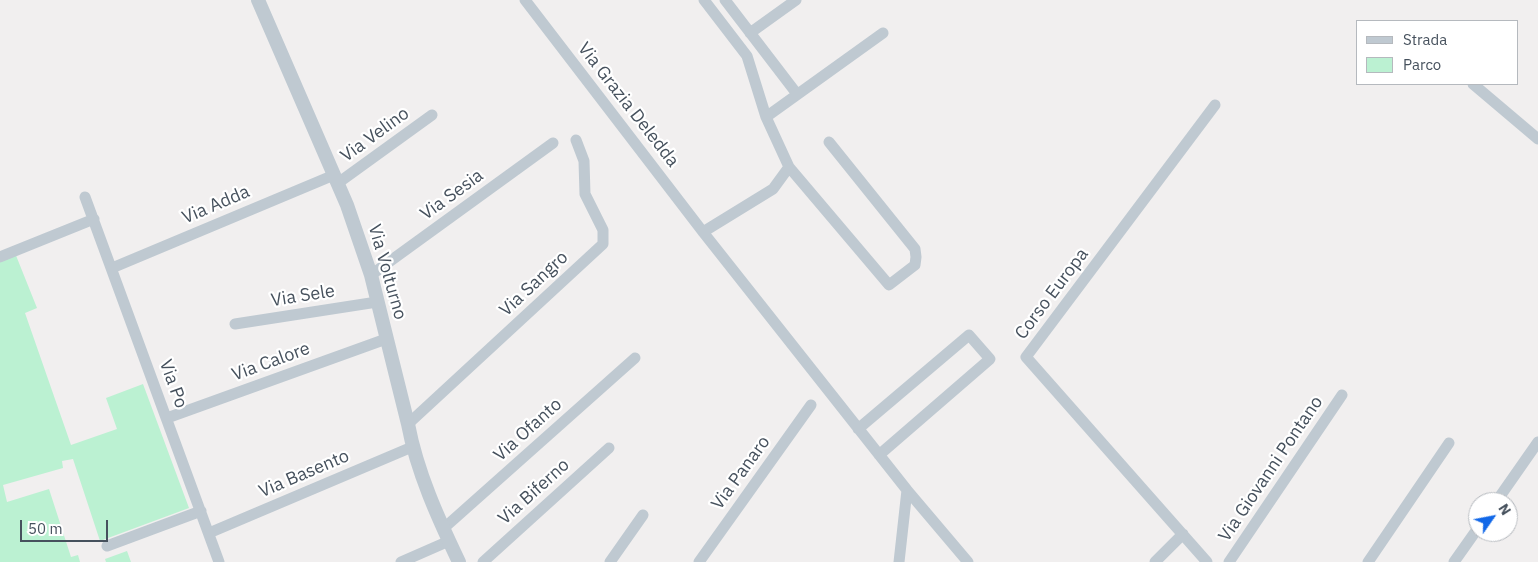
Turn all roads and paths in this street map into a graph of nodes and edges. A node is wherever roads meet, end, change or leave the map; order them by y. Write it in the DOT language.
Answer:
graph roads {
  1 [pos="258,0"];
  2 [pos="525,0"];
  3 [pos="704,0"];
  4 [pos="725,0"];
  5 [pos="796,0"];
  6 [pos="883,32"];
  7 [pos="750,33"];
  8 [pos="1474,85"];
  9 [pos="797,94"];
  10 [pos="1215,105"];
  11 [pos="432,115"];
  12 [pos="766,118"];
  13 [pos="1538,139"];
  14 [pos="576,140"];
  15 [pos="829,142"];
  16 [pos="554,143"];
  17 [pos="790,166"];
  18 [pos="336,179"];
  19 [pos="86,197"];
  20 [pos="94,219"];
  21 [pos="703,232"];
  22 [pos="0,257"];
  23 [pos="112,268"];
  24 [pos="371,275"];
  25 [pos="377,302"];
  26 [pos="235,324"];
  27 [pos="386,339"];
  28 [pos="635,358"];
  29 [pos="1342,395"];
  30 [pos="811,405"];
  31 [pos="167,418"];
  32 [pos="408,424"];
  33 [pos="858,429"];
  34 [pos="1538,442"];
  35 [pos="1449,443"];
  36 [pos="412,447"];
  37 [pos="610,448"];
  38 [pos="879,455"];
  39 [pos="907,490"];
  40 [pos="1503,492"];
  41 [pos="201,511"];
  42 [pos="643,515"];
  43 [pos="209,533"];
  44 [pos="1183,534"];
  45 [pos="447,535"];
  46 [pos="1468,542"];
  47 [pos="107,546"];
  48 [pos="966,561"];
  49 [pos="219,562"];
  50 [pos="401,562"];
  51 [pos="459,562"];
  52 [pos="483,562"];
  53 [pos="610,562"];
  54 [pos="699,562"];
  55 [pos="899,562"];
  56 [pos="1155,562"];
  57 [pos="1208,562"];
  58 [pos="1229,562"];
  59 [pos="1368,562"];
  60 [pos="1454,562"];
  1 -- 18 [label="street, Via Volturno"];
  2 -- 21 [label="street, Via Grazia Deledda"];
  3 -- 12 [label="street"];
  4 -- 7 [label="street"];
  5 -- 7 [label="street"];
  6 -- 9 [label="street"];
  7 -- 9 [label="street"];
  8 -- 13 [label="street"];
  9 -- 12 [label="street"];
  10 -- 44 [label="street, Corso Europa"];
  11 -- 18 [label="street, Via Velino"];
  12 -- 17 [label="street"];
  14 -- 32 [label="street, Via Sangro"];
  15 -- 17 [label="street"];
  16 -- 24 [label="street, Via Sesia"];
  17 -- 21 [label="street"];
  18 -- 23 [label="street, Via Adda"];
  18 -- 24 [label="street, Via Volturno"];
  19 -- 20 [label="street, Via Po"];
  20 -- 22 [label="street"];
  20 -- 23 [label="street, Via Po"];
  21 -- 33 [label="street, Via Grazia Deledda"];
  23 -- 31 [label="street, Via Po"];
  24 -- 25 [label="street, Via Volturno"];
  25 -- 26 [label="street, Via Sele"];
  25 -- 27 [label="street, Via Volturno"];
  27 -- 31 [label="street, Via Calore"];
  27 -- 32 [label="street, Via Volturno"];
  28 -- 45 [label="street, Via Ofanto"];
  29 -- 58 [label="street, Via Giovanni Pontano"];
  30 -- 54 [label="street, Via Panaro"];
  31 -- 41 [label="street, Via Po"];
  32 -- 36 [label="street, Via Volturno"];
  33 -- 38 [label="street, Via Grazia Deledda"];
  33 -- 38 [label="street"];
  34 -- 40 [label="street"];
  35 -- 59 [label="street"];
  36 -- 43 [label="street, Via Basento"];
  36 -- 45 [label="street, Via Volturno"];
  37 -- 52 [label="street, Via Biferno"];
  38 -- 39 [label="street, Via Grazia Deledda"];
  39 -- 48 [label="street, Via Grazia Deledda"];
  39 -- 55 [label="street"];
  41 -- 43 [label="street, Via Po"];
  41 -- 47 [label="street"];
  42 -- 53 [label="street"];
  43 -- 49 [label="street, Via Po"];
  44 -- 56 [label="street"];
  44 -- 57 [label="street, Corso Europa"];
  45 -- 50 [label="street, Via Ofanto"];
  45 -- 51 [label="street, Via Volturno"];
  46 -- 60 [label="street"];
}
